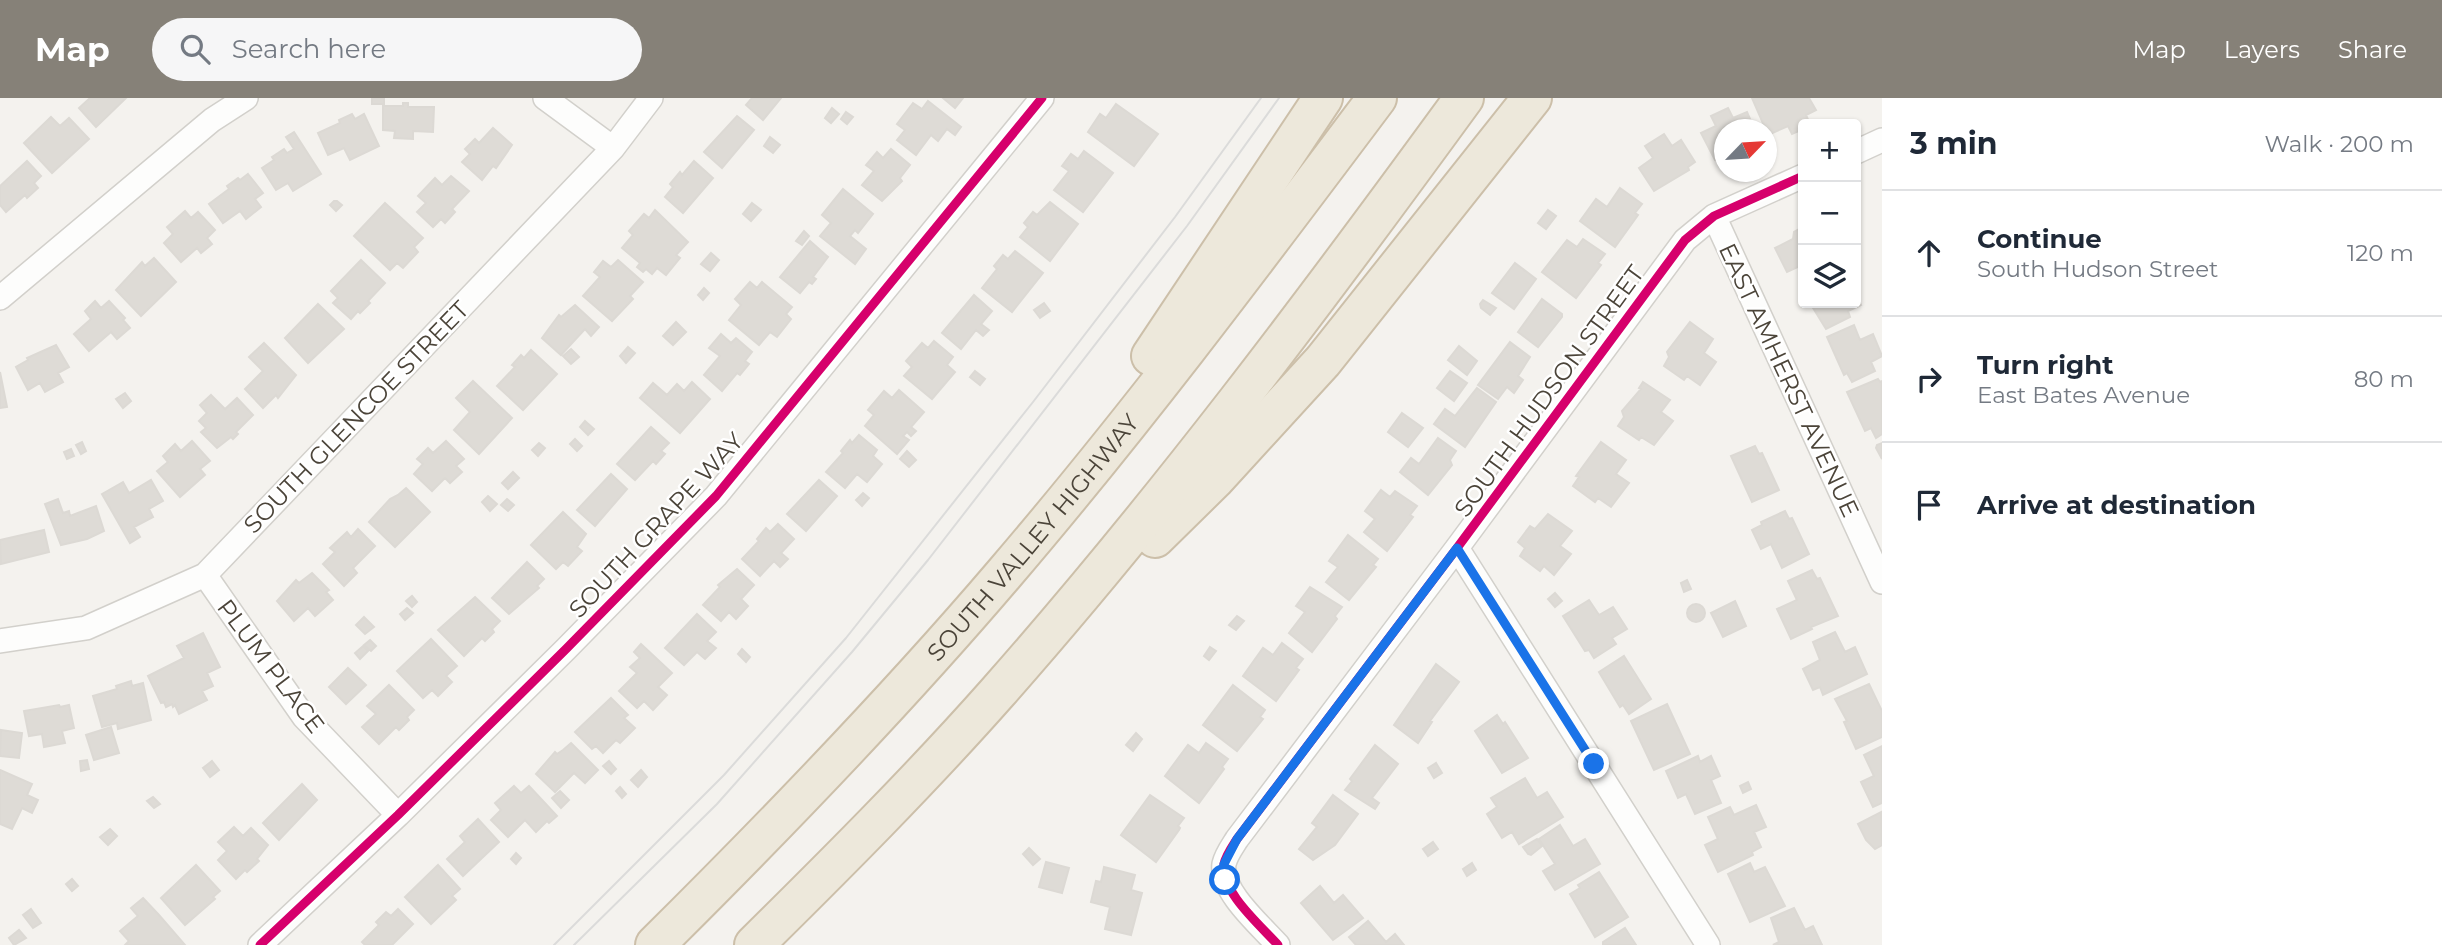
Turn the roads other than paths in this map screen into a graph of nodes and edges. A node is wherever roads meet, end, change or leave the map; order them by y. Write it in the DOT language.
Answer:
graph roads {
  1 [pos="246,98"];
  2 [pos="545,98"];
  3 [pos="651,98"];
  4 [pos="1042,98"];
  5 [pos="1323,98"];
  6 [pos="1377,98"];
  7 [pos="1464,98"];
  8 [pos="1532,98"];
  9 [pos="1882,139"];
  10 [pos="612,148"];
  11 [pos="1861,150"];
  12 [pos="1798,178"];
  13 [pos="1714,216"];
  14 [pos="0,298"];
  15 [pos="1457,548"];
  16 [pos="1005,573"];
  17 [pos="205,575"];
  18 [pos="1882,582"];
  19 [pos="0,641"];
  20 [pos="998,692"];
  21 [pos="398,816"];
  22 [pos="260,945"];
  23 [pos="655,945"];
  24 [pos="754,945"];
  25 [pos="1278,945"];
  26 [pos="1709,945"];
  1 -- 14 [label="street"];
  2 -- 10 [label="street"];
  3 -- 10 [label="street, SOUTH GLENCOE STREET"];
  4 -- 21 [label="street, SOUTH GRAPE WAY"];
  5 -- 16 [label="highway"];
  6 -- 16 [label="highway, SOUTH VALLEY HIGHWAY"];
  7 -- 20 [label="highway"];
  8 -- 20 [label="highway"];
  9 -- 11 [label="street"];
  10 -- 17 [label="street, SOUTH GLENCOE STREET"];
  12 -- 13 [label="street, SOUTH HUDSON STREET"];
  13 -- 15 [label="street, SOUTH HUDSON STREET"];
  13 -- 18 [label="street, EAST AMHERST AVENUE"];
  15 -- 25 [label="street, SOUTH HUDSON STREET"];
  15 -- 26 [label="street"];
  16 -- 23 [label="highway, SOUTH VALLEY HIGHWAY"];
  17 -- 19 [label="street, SOUTH GLENCOE STREET"];
  17 -- 21 [label="street, PLUM PLACE"];
  20 -- 24 [label="highway"];
  21 -- 22 [label="street, SOUTH GRAPE WAY"];
}
